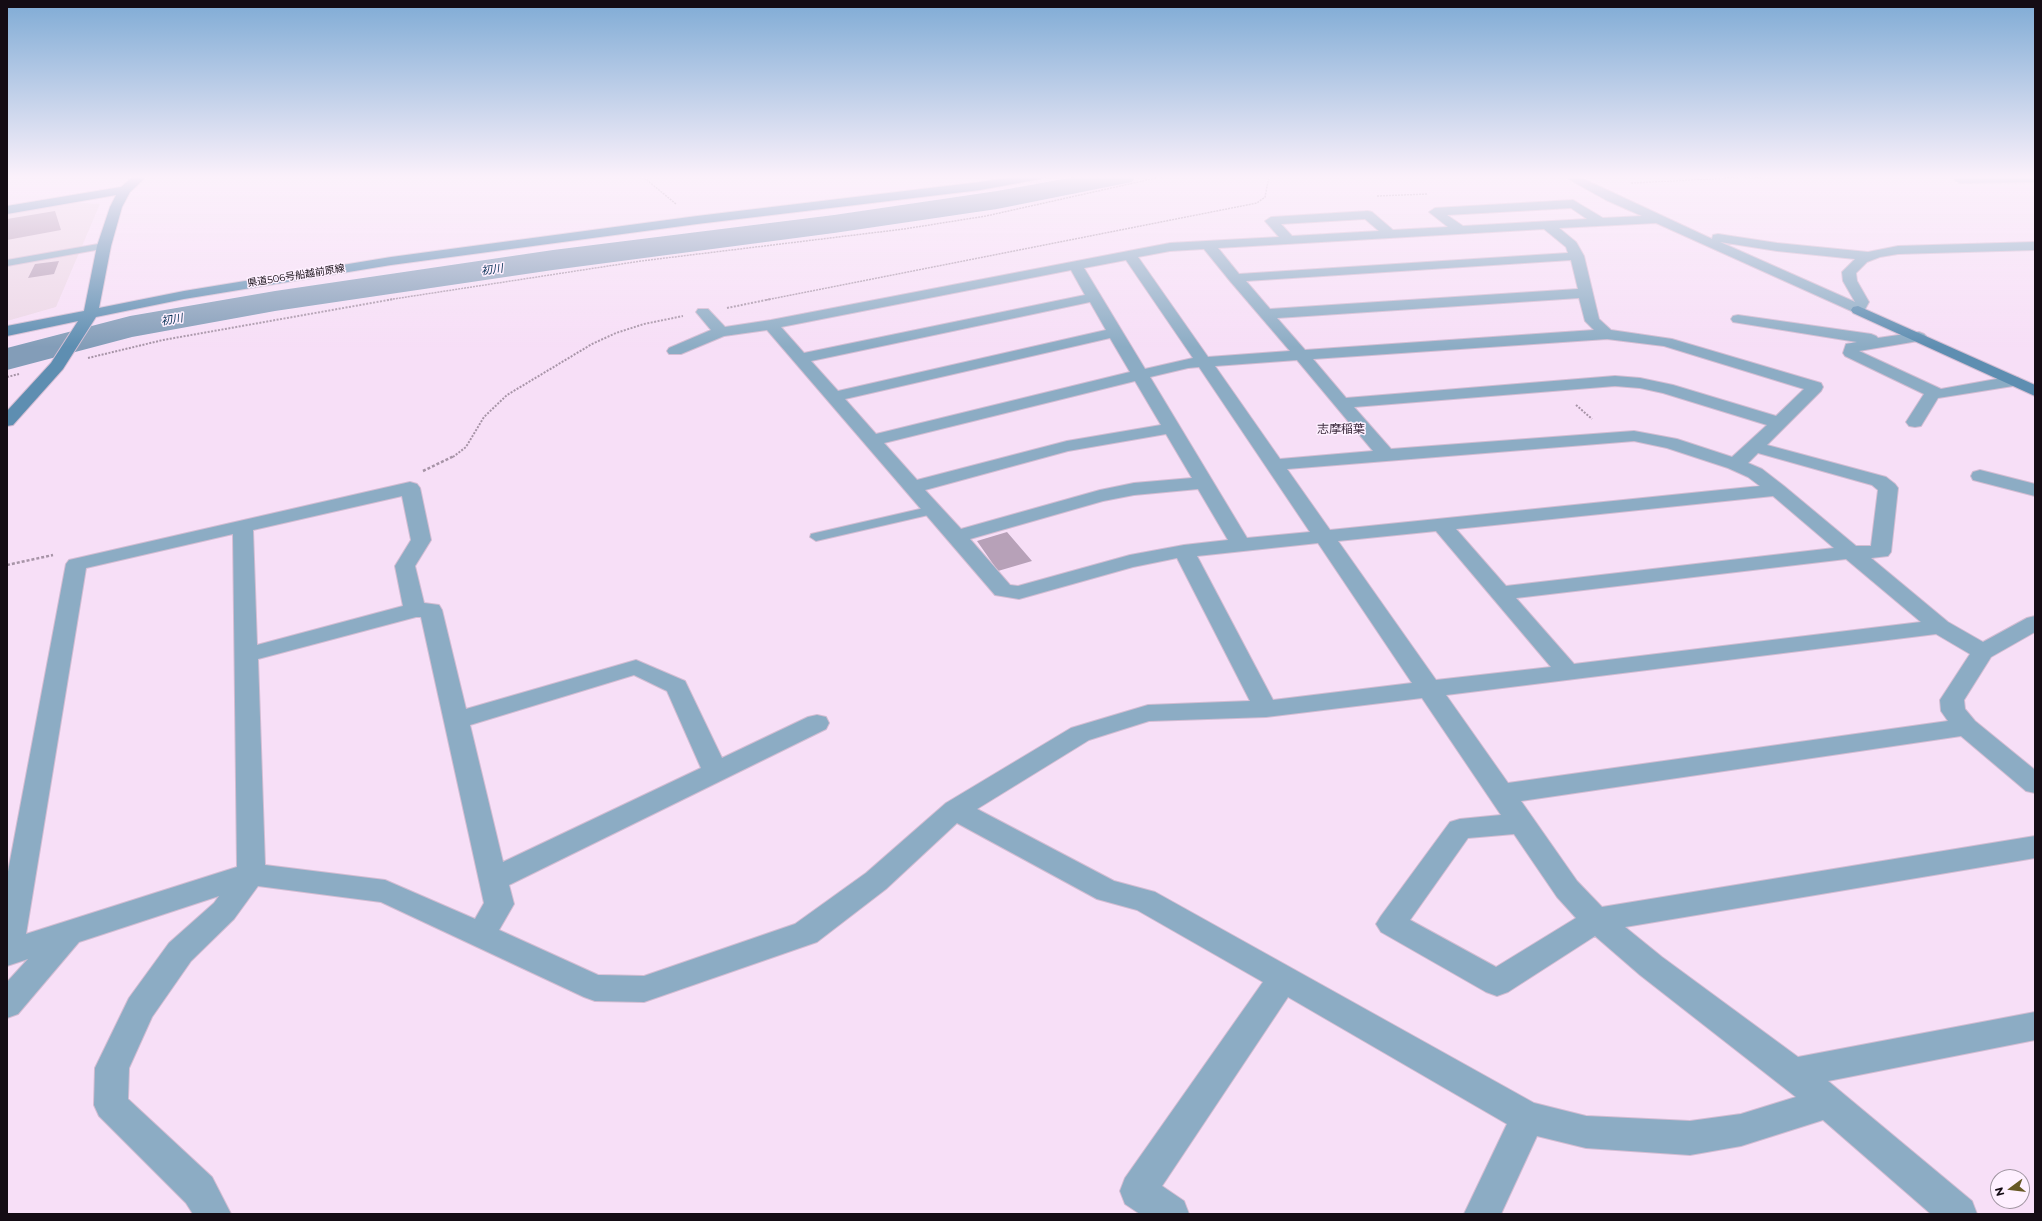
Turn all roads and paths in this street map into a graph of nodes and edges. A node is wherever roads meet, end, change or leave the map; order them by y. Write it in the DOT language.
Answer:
graph roads {
  1 [pos="108,233"];
  2 [pos="598,233"];
  3 [pos="870,233"];
  4 [pos="1104,233"];
  5 [pos="1282,233"];
  6 [pos="1384,233"];
  7 [pos="1436,233"];
  8 [pos="1557,233"];
  9 [pos="1689,234"];
  10 [pos="1089,236"];
  11 [pos="1092,237"];
  12 [pos="1389,239"];
  13 [pos="1288,240"];
  14 [pos="1207,244"];
  15 [pos="104,246"];
  16 [pos="2035,246"];
  17 [pos="1129,254"];
  18 [pos="1400,256"];
  19 [pos="1577,256"];
  20 [pos="1868,256"];
  21 [pos="7,263"];
  22 [pos="1075,265"];
  23 [pos="1412,266"];
  24 [pos="1235,278"];
  25 [pos="1586,293"];
  26 [pos="1094,297"];
  27 [pos="1858,310"];
  28 [pos="705,314"];
  29 [pos="1266,314"];
  30 [pos="88,318"];
  31 [pos="1738,319"];
  32 [pos="771,325"];
  33 [pos="7,331"];
  34 [pos="721,332"];
  35 [pos="1115,332"];
  36 [pos="1607,334"];
  37 [pos="1919,337"];
  38 [pos="1888,342"];
  39 [pos="674,351"];
  40 [pos="1301,356"];
  41 [pos="800,359"];
  42 [pos="1204,362"];
  43 [pos="58,364"];
  44 [pos="1140,374"];
  45 [pos="2013,381"];
  46 [pos="2035,391"];
  47 [pos="1933,392"];
  48 [pos="834,397"];
  49 [pos="1342,403"];
  50 [pos="7,421"];
  51 [pos="1915,422"];
  52 [pos="1779,423"];
  53 [pos="1172,428"];
  54 [pos="873,440"];
  55 [pos="1755,447"];
  56 [pos="1386,455"];
  57 [pos="1735,464"];
  58 [pos="1275,465"];
  59 [pos="418,473"];
  60 [pos="1980,476"];
  61 [pos="1204,483"];
  62 [pos="913,487"];
  63 [pos="1777,490"];
  64 [pos="2035,490"];
  65 [pos="933,510"];
  66 [pos="1442,525"];
  67 [pos="243,526"];
  68 [pos="816,537"];
  69 [pos="956,537"];
  70 [pos="1325,537"];
  71 [pos="1241,545"];
  72 [pos="1184,551"];
  73 [pos="1852,552"];
  74 [pos="60,553"];
  75 [pos="7,565"];
  76 [pos="1501,594"];
  77 [pos="415,610"];
  78 [pos="2035,623"];
  79 [pos="1940,627"];
  80 [pos="1983,652"];
  81 [pos="246,655"];
  82 [pos="1569,673"];
  83 [pos="1430,690"];
  84 [pos="1266,709"];
  85 [pos="457,720"];
  86 [pos="817,723"];
  87 [pos="1966,727"];
  88 [pos="715,772"];
  89 [pos="2035,784"];
  90 [pos="1501,794"];
  91 [pos="955,810"];
  92 [pos="1522,823"];
  93 [pos="2035,847"];
  94 [pos="251,874"];
  95 [pos="493,880"];
  96 [pos="1596,920"];
  97 [pos="68,933"];
  98 [pos="481,935"];
  99 [pos="8,953"];
  100 [pos="1283,978"];
  101 [pos="7,1004"];
  102 [pos="2035,1026"];
  103 [pos="1793,1073"];
  104 [pos="1828,1103"];
  105 [pos="1528,1118"];
  106 [pos="213,1214"];
  107 [pos="1171,1214"];
  108 [pos="1482,1214"];
  109 [pos="1958,1214"];
  1 -- 15 [label="main road"];
  2 -- 30 [label="main road, 県道506号船越前原線"];
  3 -- 43 [label="path"];
  4 -- 10 [label="path"];
  5 -- 13 [label="street"];
  6 -- 12 [label="street"];
  7 -- 12 [label="street"];
  8 -- 19 [label="street"];
  9 -- 20 [label="street"];
  9 -- 27 [label="street"];
  10 -- 11 [label="path"];
  10 -- 28 [label="path"];
  12 -- 13 [label="street"];
  13 -- 14 [label="street"];
  14 -- 17 [label="street"];
  14 -- 24 [label="street"];
  15 -- 21 [label="lane"];
  15 -- 30 [label="main road"];
  16 -- 20 [label="street"];
  17 -- 22 [label="street"];
  17 -- 42 [label="street"];
  18 -- 23 [label="street"];
  19 -- 23 [label="street"];
  19 -- 25 [label="street"];
  20 -- 27 [label="street"];
  22 -- 26 [label="street"];
  22 -- 32 [label="street"];
  23 -- 24 [label="street"];
  24 -- 29 [label="street"];
  25 -- 29 [label="street"];
  25 -- 36 [label="street"];
  26 -- 35 [label="street"];
  26 -- 41 [label="street"];
  27 -- 37 [label="main road"];
  28 -- 34 [label="street"];
  28 -- 59 [label="path"];
  29 -- 40 [label="street"];
  30 -- 33 [label="main road, 県道506号船越前原線"];
  30 -- 43 [label="main road"];
  31 -- 38 [label="street"];
  32 -- 34 [label="street"];
  32 -- 41 [label="street"];
  34 -- 39 [label="street"];
  35 -- 44 [label="street"];
  35 -- 48 [label="street"];
  36 -- 40 [label="street"];
  36 -- 52 [label="street"];
  37 -- 38 [label="street"];
  37 -- 45 [label="main road"];
  38 -- 47 [label="street"];
  40 -- 42 [label="street"];
  40 -- 49 [label="street"];
  41 -- 48 [label="street"];
  42 -- 44 [label="street"];
  42 -- 58 [label="street"];
  43 -- 50 [label="main road"];
  44 -- 53 [label="street"];
  44 -- 54 [label="street"];
  45 -- 46 [label="main road"];
  45 -- 47 [label="street"];
  47 -- 51 [label="street"];
  48 -- 54 [label="street"];
  49 -- 52 [label="street"];
  49 -- 56 [label="street"];
  52 -- 55 [label="street"];
  53 -- 61 [label="street"];
  53 -- 62 [label="street"];
  54 -- 62 [label="street"];
  55 -- 57 [label="street"];
  55 -- 73 [label="street"];
  56 -- 57 [label="street"];
  56 -- 58 [label="street"];
  57 -- 63 [label="street"];
  58 -- 70 [label="street"];
  60 -- 64 [label="street"];
  61 -- 69 [label="street"];
  61 -- 71 [label="street"];
  62 -- 65 [label="street"];
  63 -- 66 [label="street"];
  63 -- 73 [label="street"];
  65 -- 68 [label="lane"];
  65 -- 69 [label="street"];
  66 -- 70 [label="street"];
  66 -- 76 [label="street"];
  67 -- 77 [label="street"];
  67 -- 81 [label="street"];
  67 -- 99 [label="street"];
  69 -- 72 [label="street"];
  70 -- 71 [label="street"];
  70 -- 83 [label="street"];
  71 -- 72 [label="street"];
  72 -- 84 [label="street"];
  73 -- 76 [label="street"];
  73 -- 79 [label="street"];
  74 -- 75 [label="path"];
  76 -- 82 [label="street"];
  77 -- 81 [label="street"];
  77 -- 85 [label="street"];
  78 -- 80 [label="street"];
  79 -- 80 [label="street"];
  79 -- 82 [label="street"];
  80 -- 87 [label="street"];
  81 -- 94 [label="street"];
  82 -- 83 [label="street"];
  83 -- 84 [label="street"];
  83 -- 90 [label="street"];
  84 -- 91 [label="street"];
  85 -- 88 [label="street"];
  85 -- 95 [label="street"];
  86 -- 88 [label="street"];
  87 -- 89 [label="street"];
  87 -- 90 [label="street"];
  88 -- 95 [label="street"];
  90 -- 92 [label="street"];
  91 -- 98 [label="street"];
  91 -- 100 [label="street"];
  92 -- 96 [label="street"];
  92 -- 96 [label="street"];
  93 -- 96 [label="street"];
  94 -- 97 [label="street"];
  94 -- 98 [label="street"];
  94 -- 106 [label="street"];
  95 -- 98 [label="street"];
  96 -- 103 [label="street"];
  97 -- 99 [label="street"];
  97 -- 101 [label="street"];
  100 -- 105 [label="street"];
  100 -- 107 [label="street"];
  102 -- 103 [label="street"];
  103 -- 104 [label="street"];
  104 -- 105 [label="street"];
  104 -- 109 [label="street"];
  105 -- 108 [label="street"];
}
